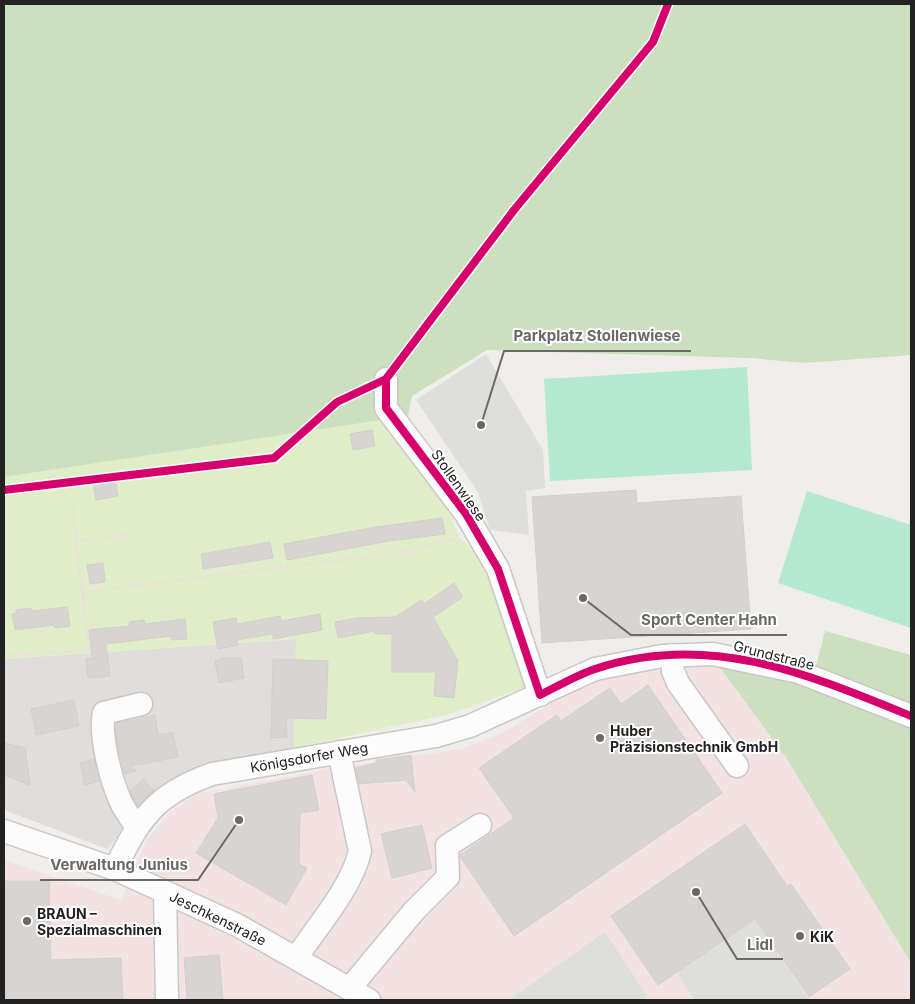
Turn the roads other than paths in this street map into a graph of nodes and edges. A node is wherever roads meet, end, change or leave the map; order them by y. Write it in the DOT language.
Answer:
graph roads {
  1 [pos="386,379"];
  2 [pos="672,655"];
  3 [pos="540,695"];
  4 [pos="141,704"];
  5 [pos="911,716"];
  6 [pos="339,752"];
  7 [pos="737,766"];
  8 [pos="480,825"];
  9 [pos="137,827"];
  10 [pos="4,831"];
  11 [pos="115,869"];
  12 [pos="164,892"];
  13 [pos="296,958"];
  14 [pos="350,988"];
  15 [pos="167,1000"];
  16 [pos="369,1000"];
  1 -- 3 [label="street, Stollenwiese"];
  2 -- 3 [label="street, Grundstraße"];
  2 -- 5 [label="street, Grundstraße"];
  2 -- 7 [label="street"];
  3 -- 6 [label="street, Königsdorfer Weg"];
  4 -- 9 [label="street"];
  6 -- 9 [label="street, Königsdorfer Weg"];
  6 -- 13 [label="street"];
  8 -- 14 [label="street"];
  9 -- 11 [label="street, Königsdorfer Weg"];
  10 -- 11 [label="street, Jeschkenstraße"];
  11 -- 12 [label="street, Jeschkenstraße"];
  12 -- 13 [label="street, Jeschkenstraße"];
  12 -- 15 [label="street"];
  13 -- 14 [label="street, Jeschkenstraße"];
  14 -- 16 [label="street, Jeschkenstraße"];
}
